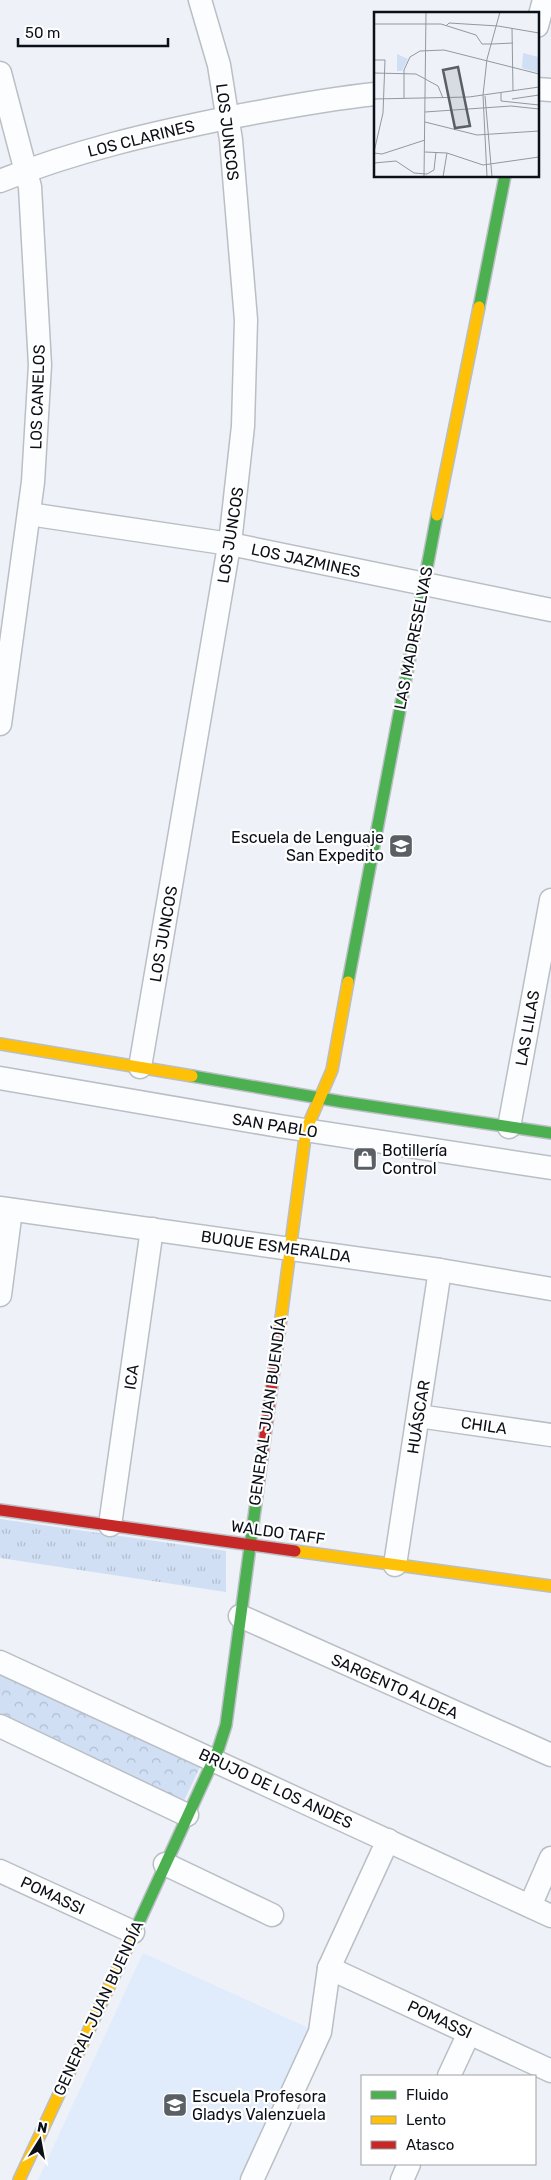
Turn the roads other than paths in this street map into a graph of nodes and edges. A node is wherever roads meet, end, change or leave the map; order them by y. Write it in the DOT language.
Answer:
graph roads {
  1 [pos="200,0"];
  2 [pos="544,0"];
  3 [pos="538,22"];
  4 [pos="0,73"];
  5 [pos="538,89"];
  6 [pos="551,90"];
  7 [pos="374,94"];
  8 [pos="228,118"];
  9 [pos="26,170"];
  10 [pos="505,178"];
  11 [pos="0,181"];
  12 [pos="29,514"];
  13 [pos="230,544"];
  14 [pos="422,584"];
  15 [pos="551,610"];
  16 [pos="0,724"];
  17 [pos="551,900"];
  18 [pos="0,1044"];
  19 [pos="140,1068"];
  20 [pos="0,1078"];
  21 [pos="319,1098"];
  22 [pos="509,1127"];
  23 [pos="306,1130"];
  24 [pos="551,1133"];
  25 [pos="551,1168"];
  26 [pos="6,1209"];
  27 [pos="152,1229"];
  28 [pos="289,1248"];
  29 [pos="440,1270"];
  30 [pos="551,1289"];
  31 [pos="0,1295"];
  32 [pos="418,1416"];
  33 [pos="551,1435"];
  34 [pos="0,1510"];
  35 [pos="110,1526"];
  36 [pos="249,1545"];
  37 [pos="395,1565"];
  38 [pos="551,1586"];
  39 [pos="240,1616"];
  40 [pos="0,1662"];
  41 [pos="0,1726"];
  42 [pos="551,1755"];
  43 [pos="214,1759"];
  44 [pos="187,1816"];
  45 [pos="388,1840"];
  46 [pos="551,1858"];
  47 [pos="165,1864"];
  48 [pos="2,1878"];
  49 [pos="530,1906"];
  50 [pos="272,1914"];
  51 [pos="551,1916"];
  52 [pos="133,1932"];
  53 [pos="329,1968"];
  54 [pos="469,2033"];
  55 [pos="551,2071"];
  56 [pos="449,2075"];
  57 [pos="409,2165"];
  58 [pos="19,2180"];
  59 [pos="252,2180"];
  60 [pos="402,2180"];
  1 -- 8 [label="street, LOS JUNCOS"];
  2 -- 3 [label="street"];
  4 -- 9 [label="street, LOS CANELOS"];
  5 -- 6 [label="street"];
  7 -- 8 [label="street, LOS CLARINES"];
  8 -- 9 [label="street, LOS CLARINES"];
  8 -- 13 [label="street, LOS JUNCOS"];
  9 -- 11 [label="street, LOS CLARINES"];
  9 -- 12 [label="street, LOS CANELOS"];
  10 -- 14 [label="street, LAS MADRESELVAS"];
  12 -- 13 [label="street, LOS JAZMINES"];
  12 -- 16 [label="street, LOS CANELOS"];
  13 -- 14 [label="street, LOS JAZMINES"];
  13 -- 19 [label="street, LOS JUNCOS"];
  14 -- 15 [label="street, LOS JAZMINES"];
  14 -- 21 [label="street, LAS MADRESELVAS"];
  17 -- 22 [label="street, LAS LILAS"];
  18 -- 19 [label="street, SAN PABLO"];
  19 -- 21 [label="street, SAN PABLO"];
  20 -- 23 [label="street, SAN PABLO"];
  21 -- 22 [label="street, SAN PABLO"];
  21 -- 23 [label="street, GENERAL JUAN BUENDÍA"];
  22 -- 24 [label="street, SAN PABLO"];
  23 -- 25 [label="street, SAN PABLO"];
  23 -- 28 [label="street, GENERAL JUAN BUENDÍA"];
  26 -- 27 [label="street, BUQUE ESMERALDA"];
  26 -- 31 [label="street"];
  27 -- 28 [label="street, BUQUE ESMERALDA"];
  27 -- 35 [label="street, ICA"];
  28 -- 29 [label="street, BUQUE ESMERALDA"];
  28 -- 36 [label="street, GENERAL JUAN BUENDÍA"];
  29 -- 30 [label="street, BUQUE ESMERALDA"];
  29 -- 32 [label="street, HUÁSCAR"];
  32 -- 33 [label="street, CHILA"];
  32 -- 37 [label="street, HUÁSCAR"];
  34 -- 35 [label="street, WALDO TAFF"];
  35 -- 36 [label="street, WALDO TAFF"];
  36 -- 37 [label="street, WALDO TAFF"];
  36 -- 39 [label="street, GENERAL JUAN BUENDÍA"];
  37 -- 38 [label="street, WALDO TAFF"];
  39 -- 42 [label="street, SARGENTO ALDEA"];
  39 -- 43 [label="street, GENERAL JUAN BUENDÍA"];
  40 -- 43 [label="street, BRUJO DE LOS ANDES"];
  41 -- 44 [label="street"];
  43 -- 44 [label="street, GENERAL JUAN BUENDÍA"];
  43 -- 45 [label="street, BRUJO DE LOS ANDES"];
  44 -- 47 [label="street, GENERAL JUAN BUENDÍA"];
  45 -- 49 [label="street, BRUJO DE LOS ANDES"];
  45 -- 53 [label="street"];
  46 -- 49 [label="street"];
  47 -- 50 [label="street"];
  47 -- 52 [label="street, GENERAL JUAN BUENDÍA"];
  48 -- 52 [label="street, POMASSI"];
  49 -- 51 [label="street, BRUJO DE LOS ANDES"];
  52 -- 58 [label="street, GENERAL JUAN BUENDÍA"];
  53 -- 54 [label="street, POMASSI"];
  53 -- 59 [label="street"];
  54 -- 55 [label="street, POMASSI"];
  54 -- 56 [label="street"];
  57 -- 60 [label="street"];
}
